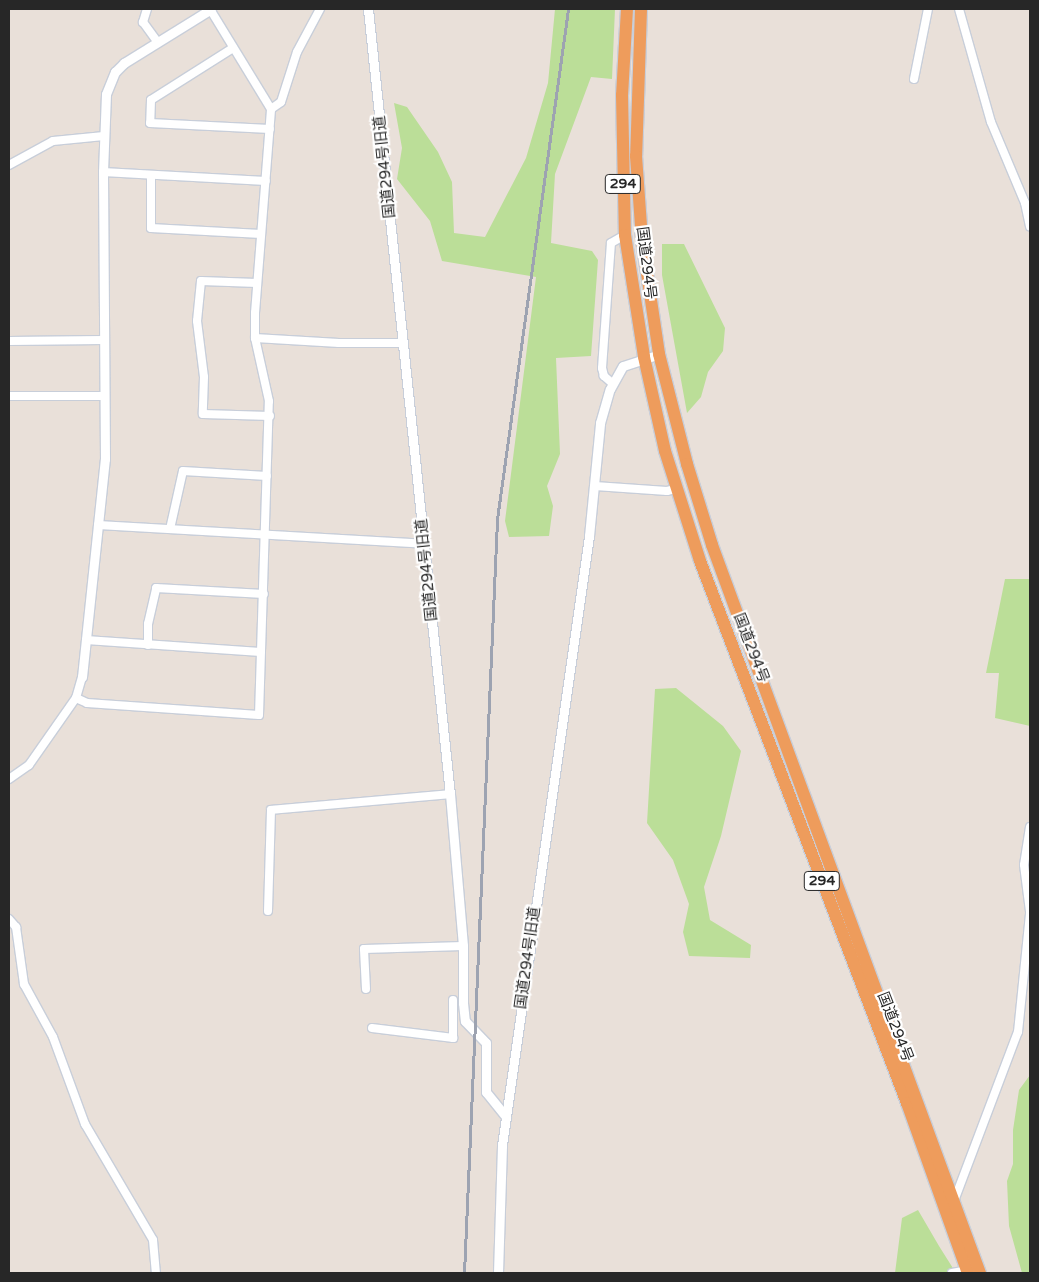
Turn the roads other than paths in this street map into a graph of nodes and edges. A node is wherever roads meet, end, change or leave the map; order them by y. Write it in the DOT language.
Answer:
graph roads {
  1 [pos="147,9"];
  2 [pos="210,9"];
  3 [pos="320,9"];
  4 [pos="368,9"];
  5 [pos="626,9"];
  6 [pos="641,9"];
  7 [pos="928,9"];
  8 [pos="958,9"];
  9 [pos="157,41"];
  10 [pos="233,48"];
  11 [pos="914,79"];
  12 [pos="271,109"];
  13 [pos="270,129"];
  14 [pos="104,136"];
  15 [pos="9,165"];
  16 [pos="103,172"];
  17 [pos="151,175"];
  18 [pos="266,181"];
  19 [pos="1030,226"];
  20 [pos="262,234"];
  21 [pos="625,234"];
  22 [pos="257,283"];
  23 [pos="255,338"];
  24 [pos="103,340"];
  25 [pos="9,341"];
  26 [pos="403,342"];
  27 [pos="659,354"];
  28 [pos="644,358"];
  29 [pos="612,383"];
  30 [pos="9,396"];
  31 [pos="104,396"];
  32 [pos="270,416"];
  33 [pos="267,476"];
  34 [pos="595,486"];
  35 [pos="676,489"];
  36 [pos="98,525"];
  37 [pos="170,529"];
  38 [pos="265,536"];
  39 [pos="424,544"];
  40 [pos="264,594"];
  41 [pos="86,640"];
  42 [pos="148,644"];
  43 [pos="261,652"];
  44 [pos="82,677"];
  45 [pos="76,698"];
  46 [pos="9,779"];
  47 [pos="450,794"];
  48 [pos="1030,827"];
  49 [pos="268,911"];
  50 [pos="1030,912"];
  51 [pos="9,919"];
  52 [pos="463,946"];
  53 [pos="366,989"];
  54 [pos="453,1000"];
  55 [pos="453,1025"];
  56 [pos="469,1025"];
  57 [pos="372,1028"];
  58 [pos="506,1117"];
  59 [pos="954,1201"];
  60 [pos="967,1272"];
  61 [pos="156,1273"];
  62 [pos="498,1273"];
  63 [pos="952,1273"];
  64 [pos="980,1273"];
  1 -- 9 [label="street"];
  2 -- 9 [label="street"];
  2 -- 10 [label="street"];
  3 -- 12 [label="street"];
  4 -- 26 [label="street, 国道294号旧道"];
  5 -- 21 [label="highway, 国道294号 / 294"];
  6 -- 27 [label="highway, 国道294号 / 294"];
  7 -- 11 [label="street"];
  8 -- 19 [label="street"];
  9 -- 14 [label="street"];
  10 -- 12 [label="street"];
  10 -- 13 [label="street"];
  12 -- 13 [label="street"];
  13 -- 18 [label="street"];
  14 -- 15 [label="street"];
  14 -- 16 [label="street"];
  16 -- 17 [label="street"];
  16 -- 24 [label="street"];
  17 -- 18 [label="street"];
  17 -- 20 [label="street"];
  18 -- 20 [label="street"];
  20 -- 22 [label="street"];
  21 -- 28 [label="highway, 国道294号 / 294"];
  21 -- 29 [label="street"];
  22 -- 23 [label="street"];
  22 -- 32 [label="street"];
  23 -- 26 [label="street"];
  23 -- 32 [label="street"];
  24 -- 25 [label="street"];
  24 -- 31 [label="street"];
  26 -- 39 [label="street, 国道294号旧道"];
  27 -- 28 [label="street, 国道294号旧道"];
  27 -- 59 [label="highway, 国道294号 / 294"];
  28 -- 29 [label="street, 国道294号旧道"];
  28 -- 35 [label="highway, 国道294号 / 294"];
  29 -- 34 [label="street, 国道294号旧道"];
  30 -- 31 [label="street"];
  31 -- 36 [label="street"];
  32 -- 33 [label="street"];
  33 -- 37 [label="street"];
  33 -- 38 [label="street"];
  34 -- 35 [label="street"];
  34 -- 58 [label="street, 国道294号旧道"];
  35 -- 60 [label="highway, 国道294号 / 294"];
  36 -- 37 [label="street"];
  36 -- 41 [label="street"];
  37 -- 38 [label="street"];
  38 -- 39 [label="street"];
  38 -- 40 [label="street"];
  39 -- 47 [label="street, 国道294号旧道"];
  40 -- 42 [label="street"];
  40 -- 43 [label="street"];
  41 -- 42 [label="street"];
  41 -- 44 [label="street"];
  42 -- 43 [label="street"];
  43 -- 45 [label="street"];
  44 -- 45 [label="street"];
  45 -- 46 [label="street"];
  47 -- 49 [label="street"];
  47 -- 52 [label="street, 国道294号旧道"];
  48 -- 50 [label="street"];
  50 -- 59 [label="street"];
  51 -- 61 [label="street"];
  52 -- 53 [label="street"];
  52 -- 56 [label="street, 国道294号旧道"];
  54 -- 55 [label="street"];
  55 -- 56 [label="street"];
  55 -- 57 [label="street"];
  56 -- 58 [label="street, 国道294号旧道"];
  58 -- 62 [label="street, 国道294号旧道"];
  59 -- 64 [label="highway, 国道294号 / 294"];
  60 -- 63 [label="street"];
}
